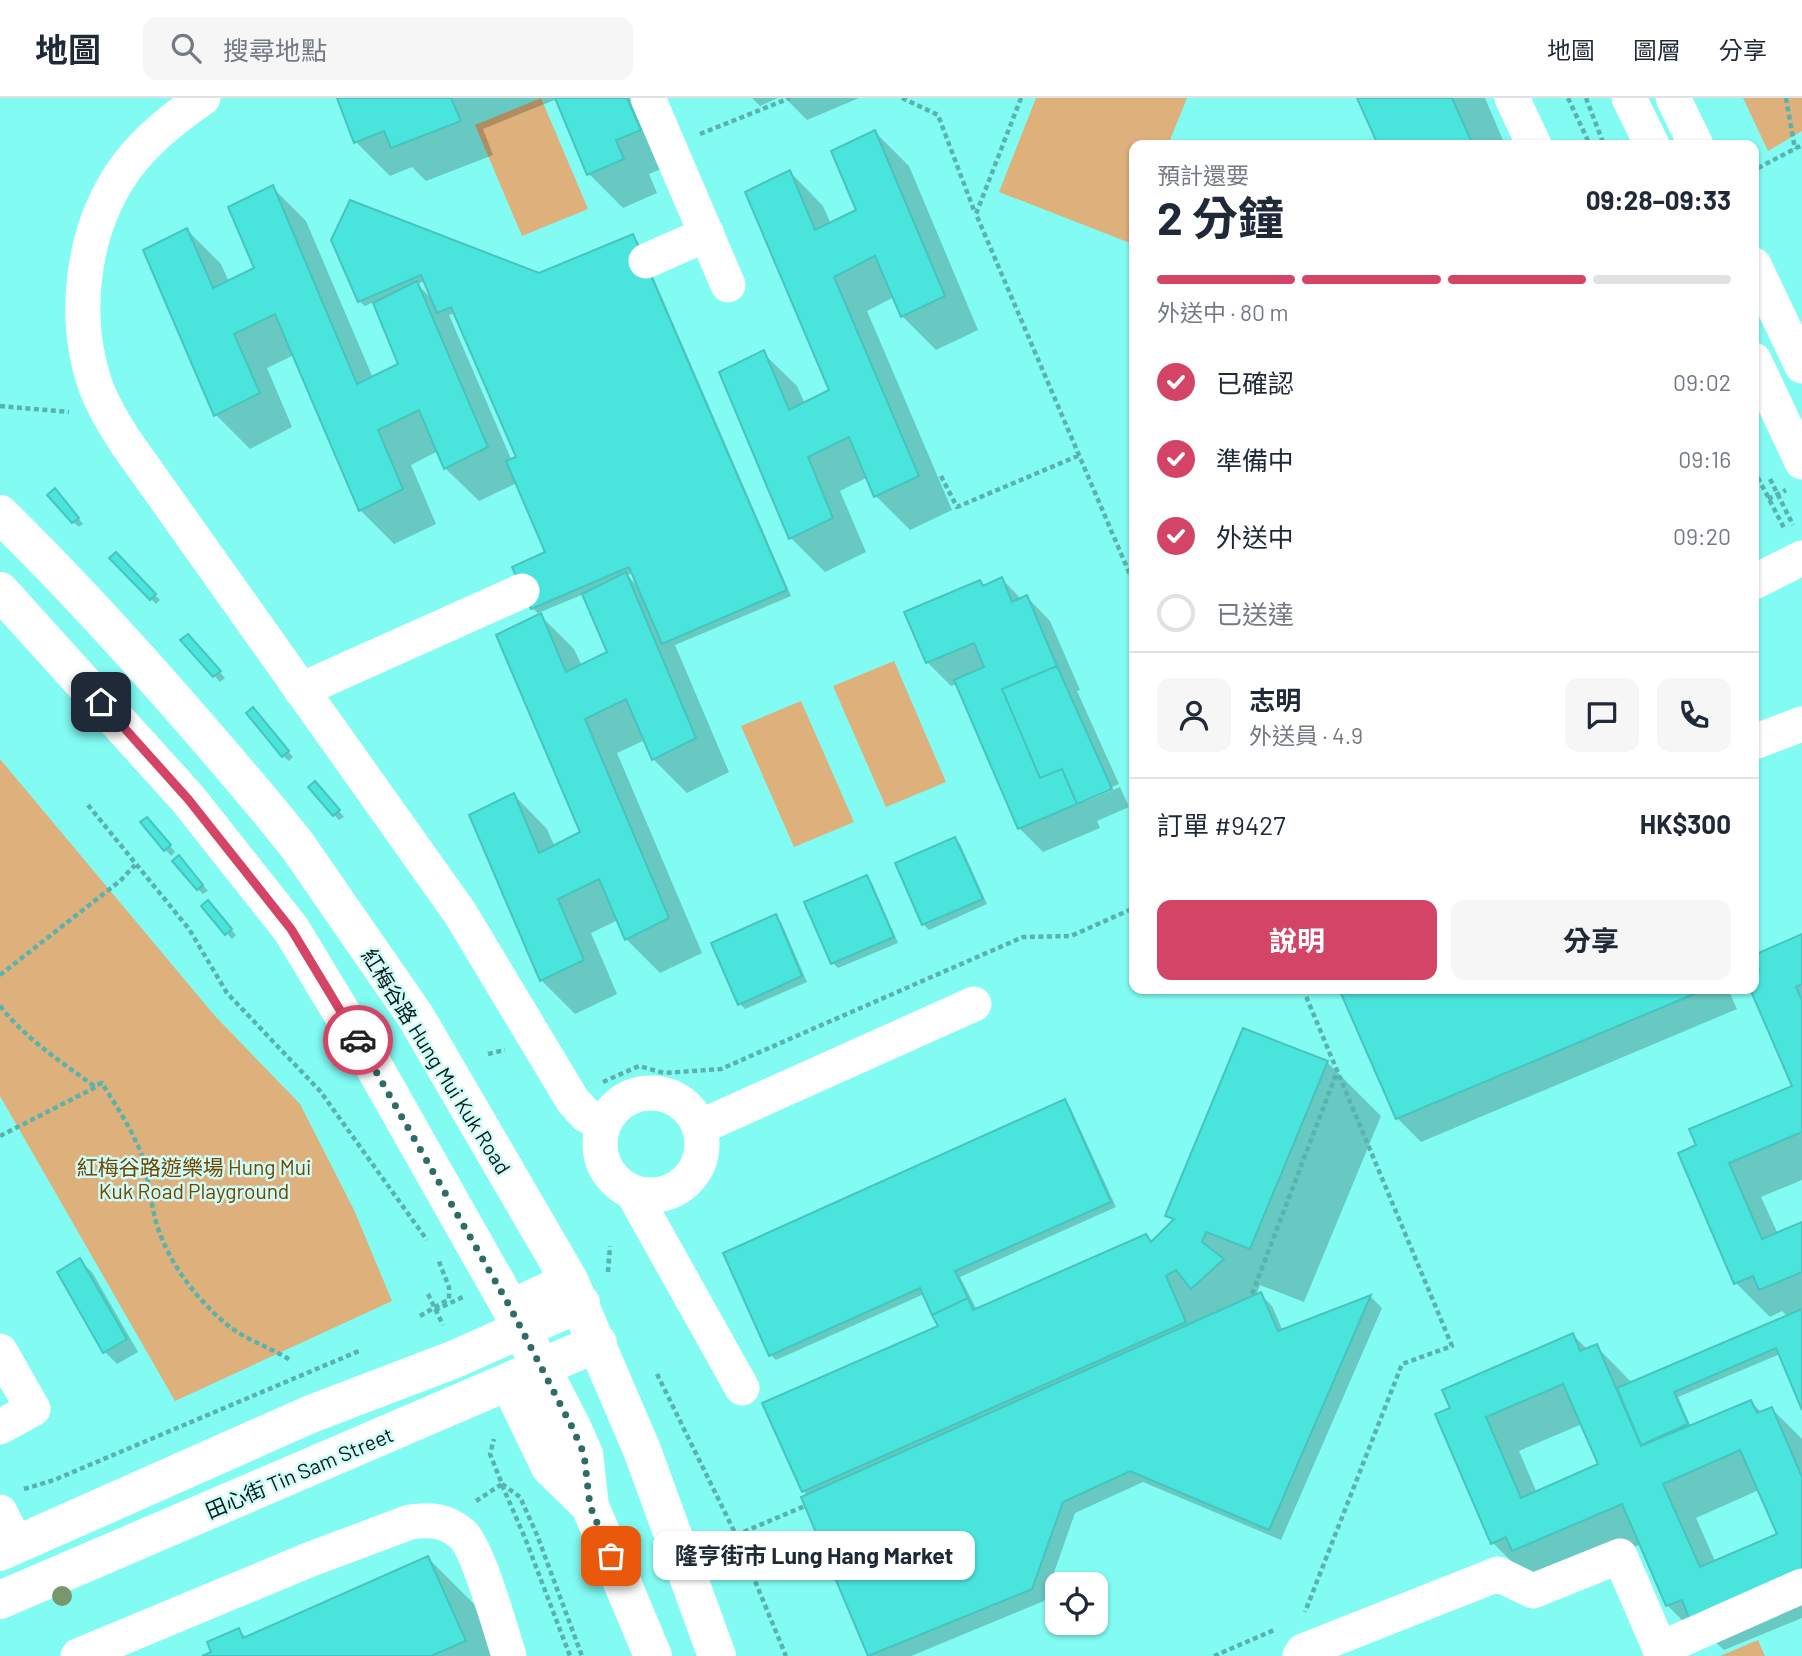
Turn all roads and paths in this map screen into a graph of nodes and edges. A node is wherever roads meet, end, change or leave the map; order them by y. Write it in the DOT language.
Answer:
graph roads {
  1 [pos="203,98"];
  2 [pos="648,98"];
  3 [pos="790,98"];
  4 [pos="902,98"];
  5 [pos="1021,98"];
  6 [pos="1512,98"];
  7 [pos="1568,98"];
  8 [pos="1586,98"];
  9 [pos="1629,98"];
  10 [pos="1673,98"];
  11 [pos="1786,98"];
  12 [pos="1532,140"];
  13 [pos="1588,140"];
  14 [pos="1602,140"];
  15 [pos="1650,140"];
  16 [pos="1694,140"];
  17 [pos="1802,145"];
  18 [pos="669,146"];
  19 [pos="1795,149"];
  20 [pos="1759,167"];
  21 [pos="976,214"];
  22 [pos="707,234"];
  23 [pos="646,261"];
  24 [pos="1759,276"];
  25 [pos="728,285"];
  26 [pos="1802,366"];
  27 [pos="1759,371"];
  28 [pos="0,406"];
  29 [pos="109,416"];
  30 [pos="1080,455"];
  31 [pos="1802,462"];
  32 [pos="1765,471"];
  33 [pos="941,477"];
  34 [pos="1759,479"];
  35 [pos="0,514"];
  36 [pos="1795,541"];
  37 [pos="1129,572"];
  38 [pos="1759,577"];
  39 [pos="0,591"];
  40 [pos="522,591"];
  41 [pos="301,690"];
  42 [pos="1802,724"];
  43 [pos="1759,740"];
  44 [pos="88,805"];
  45 [pos="135,865"];
  46 [pos="1129,910"];
  47 [pos="0,975"];
  48 [pos="1305,994"];
  49 [pos="974,1004"];
  50 [pos="0,1006"];
  51 [pos="1337,1071"];
  52 [pos="102,1083"];
  53 [pos="573,1101"];
  54 [pos="604,1125"];
  55 [pos="700,1127"];
  56 [pos="0,1136"];
  57 [pos="633,1193"];
  58 [pos="429,1243"];
  59 [pos="610,1246"];
  60 [pos="435,1252"];
  61 [pos="608,1272"];
  62 [pos="575,1292"];
  63 [pos="1252,1294"];
  64 [pos="420,1316"];
  65 [pos="515,1318"];
  66 [pos="598,1343"];
  67 [pos="0,1350"];
  68 [pos="359,1351"];
  69 [pos="290,1360"];
  70 [pos="657,1374"];
  71 [pos="524,1375"];
  72 [pos="742,1388"];
  73 [pos="0,1427"];
  74 [pos="493,1434"];
  75 [pos="502,1484"];
  76 [pos="805,1506"];
  77 [pos="444,1522"];
  78 [pos="9,1525"];
  79 [pos="736,1535"];
  80 [pos="1802,1587"];
  81 [pos="0,1600"];
  82 [pos="1303,1618"];
  83 [pos="1277,1629"];
  84 [pos="78,1656"];
  85 [pos="509,1656"];
  86 [pos="570,1656"];
  87 [pos="582,1656"];
  88 [pos="653,1656"];
  89 [pos="717,1656"];
  90 [pos="786,1656"];
  91 [pos="1214,1656"];
  92 [pos="1300,1656"];
  1 -- 29 [label="street"];
  2 -- 18 [label="street"];
  3 -- 18 [label="path"];
  4 -- 21 [label="path"];
  5 -- 21 [label="path"];
  6 -- 12 [label="street"];
  7 -- 13 [label="path"];
  8 -- 14 [label="path"];
  9 -- 15 [label="street"];
  10 -- 16 [label="street"];
  11 -- 19 [label="path"];
  17 -- 19 [label="path"];
  18 -- 22 [label="street"];
  19 -- 20 [label="path"];
  21 -- 30 [label="path"];
  22 -- 23 [label="street"];
  22 -- 25 [label="street"];
  24 -- 26 [label="street"];
  27 -- 31 [label="street"];
  28 -- 29 [label="path"];
  29 -- 41 [label="street"];
  30 -- 33 [label="path"];
  30 -- 37 [label="path"];
  32 -- 36 [label="path"];
  34 -- 36 [label="path"];
  35 -- 62 [label="main road, 紅梅谷路 Hung Mui Kuk Road"];
  36 -- 38 [label="street"];
  39 -- 65 [label="main road"];
  40 -- 41 [label="street"];
  41 -- 53 [label="street"];
  42 -- 43 [label="street"];
  44 -- 45 [label="path"];
  45 -- 47 [label="path"];
  45 -- 58 [label="path"];
  46 -- 53 [label="path"];
  48 -- 51 [label="path"];
  49 -- 55 [label="street"];
  50 -- 52 [label="path"];
  51 -- 63 [label="path"];
  51 -- 82 [label="path"];
  52 -- 56 [label="path"];
  52 -- 69 [label="path"];
  53 -- 54 [label="street"];
  54 -- 55 [label="street"];
  54 -- 57 [label="street"];
  55 -- 57 [label="street"];
  57 -- 72 [label="street"];
  59 -- 61 [label="path"];
  60 -- 64 [label="path"];
  62 -- 65 [label="main road"];
  62 -- 66 [label="main road, 紅梅谷路 Hung Mui Kuk Road"];
  65 -- 71 [label="main road"];
  65 -- 78 [label="main road"];
  66 -- 71 [label="main road, 田心街 Tin Sam Street"];
  66 -- 89 [label="main road, 紅梅谷路 Hung Mui Kuk Road"];
  67 -- 73 [label="street"];
  68 -- 78 [label="path"];
  70 -- 79 [label="path"];
  71 -- 81 [label="main road, 田心街 Tin Sam Street"];
  71 -- 88 [label="main road"];
  74 -- 75 [label="path"];
  75 -- 77 [label="path"];
  75 -- 86 [label="path"];
  75 -- 87 [label="path"];
  76 -- 79 [label="path"];
  77 -- 84 [label="street"];
  77 -- 85 [label="street"];
  79 -- 90 [label="path"];
  80 -- 92 [label="street"];
  83 -- 91 [label="path"];
}
